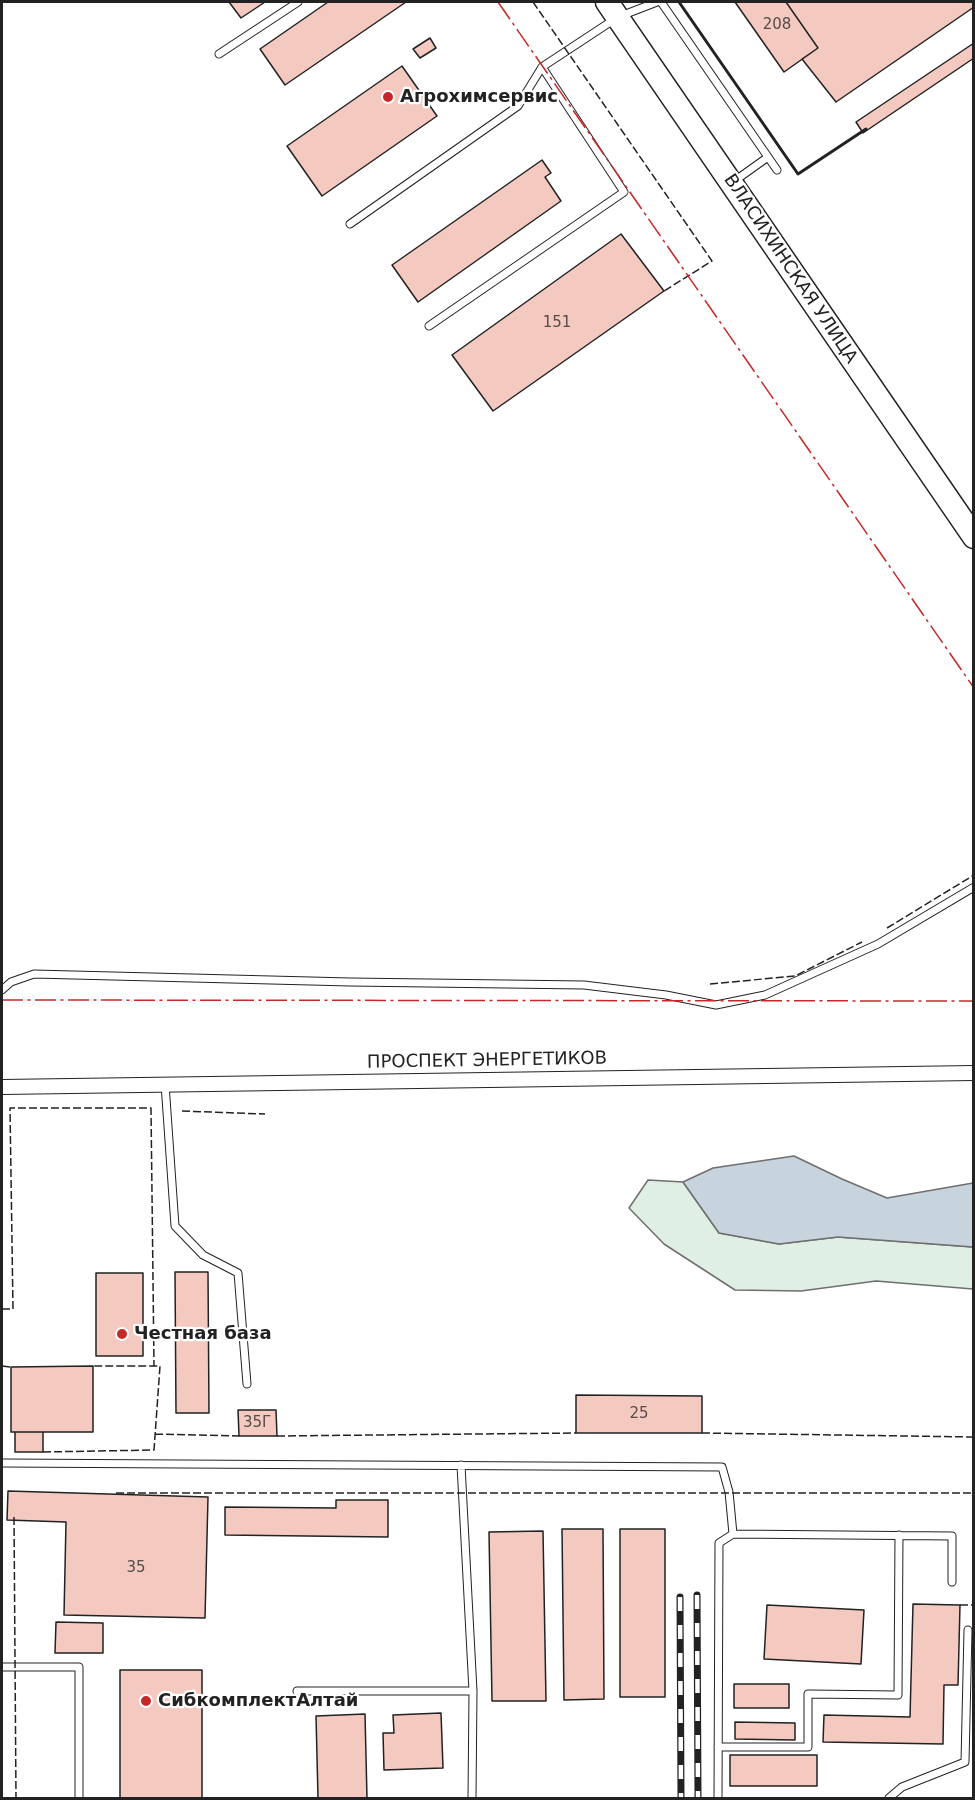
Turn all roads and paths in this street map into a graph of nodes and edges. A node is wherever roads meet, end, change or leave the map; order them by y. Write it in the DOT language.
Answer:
graph roads {
  1 [pos="297,2"];
  2 [pos="659,2"];
  3 [pos="612,9"];
  4 [pos="219,54"];
  5 [pos="542,67"];
  6 [pos="768,157"];
  7 [pos="777,170"];
  8 [pos="731,183"];
  9 [pos="350,224"];
  10 [pos="429,326"];
  11 [pos="974,537"];
  12 [pos="974,887"];
  13 [pos="2,990"];
  14 [pos="974,1072"];
  15 [pos="165,1084"];
  16 [pos="2,1087"];
  17 [pos="247,1384"];
  18 [pos="2,1463"];
  19 [pos="461,1465"];
  20 [pos="733,1534"];
  21 [pos="899,1535"];
  22 [pos="952,1582"];
  23 [pos="968,1630"];
  24 [pos="2,1667"];
  25 [pos="297,1690"];
  26 [pos="473,1691"];
  27 [pos="718,1747"];
  28 [pos="79,1798"];
  29 [pos="472,1798"];
  30 [pos="718,1798"];
  31 [pos="889,1798"];
  1 -- 4 [label="lane"];
  2 -- 3 [label="lane"];
  2 -- 6 [label="lane"];
  3 -- 5 [label="lane"];
  3 -- 8 [label="highway, ВЛАСИХИНСКАЯ УЛИЦА"];
  5 -- 9 [label="lane"];
  5 -- 10 [label="lane"];
  6 -- 7 [label="lane"];
  6 -- 8 [label="lane"];
  8 -- 11 [label="highway, ВЛАСИХИНСКАЯ УЛИЦА"];
  12 -- 13 [label="lane"];
  14 -- 15 [label="street, ПРОСПЕКТ ЭНЕРГЕТИКОВ"];
  15 -- 16 [label="street, ПРОСПЕКТ ЭНЕРГЕТИКОВ"];
  15 -- 17 [label="lane"];
  18 -- 19 [label="lane"];
  19 -- 20 [label="lane"];
  19 -- 26 [label="lane"];
  20 -- 21 [label="lane"];
  20 -- 27 [label="lane"];
  21 -- 22 [label="lane"];
  21 -- 27 [label="lane"];
  23 -- 31 [label="lane"];
  24 -- 28 [label="lane"];
  25 -- 26 [label="lane"];
  26 -- 29 [label="lane"];
  27 -- 30 [label="lane"];
}
